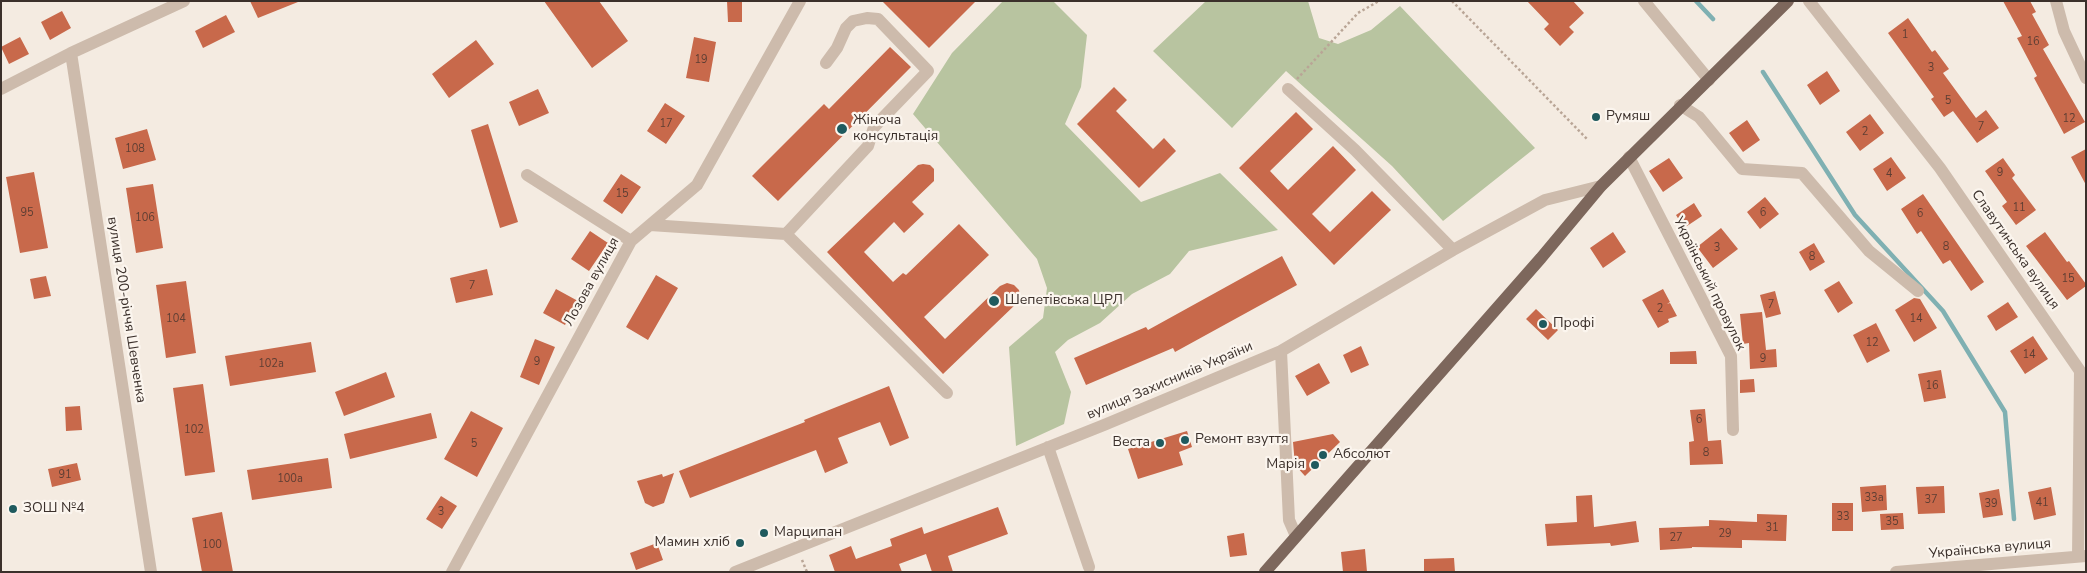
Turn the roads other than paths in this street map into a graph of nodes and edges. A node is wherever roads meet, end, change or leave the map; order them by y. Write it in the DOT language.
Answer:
graph roads {
  1 [pos="184,1"];
  2 [pos="800,1"];
  3 [pos="1644,1"];
  4 [pos="1788,1"];
  5 [pos="1809,1"];
  6 [pos="2056,1"];
  7 [pos="71,53"];
  8 [pos="826,64"];
  9 [pos="2086,78"];
  10 [pos="1710,80"];
  11 [pos="1,89"];
  12 [pos="1288,89"];
  13 [pos="1680,105"];
  14 [pos="1629,157"];
  15 [pos="527,176"];
  16 [pos="1601,186"];
  17 [pos="650,225"];
  18 [pos="786,234"];
  19 [pos="631,241"];
  20 [pos="1453,250"];
  21 [pos="1918,291"];
  22 [pos="1282,351"];
  23 [pos="2083,371"];
  24 [pos="947,393"];
  25 [pos="1733,430"];
  26 [pos="1048,447"];
  27 [pos="1296,536"];
  28 [pos="2082,556"];
  29 [pos="1089,566"];
  30 [pos="1913,571"];
  31 [pos="151,572"];
  32 [pos="452,572"];
  33 [pos="735,572"];
  34 [pos="1265,572"];
  35 [pos="1896,572"];
  1 -- 7 [label="street"];
  2 -- 17 [label="street, Лозова вулиця"];
  3 -- 10 [label="street"];
  4 -- 10 [label="main road"];
  5 -- 23 [label="street, Славутинська вулиця"];
  6 -- 9 [label="street"];
  7 -- 11 [label="street"];
  7 -- 31 [label="street, вулиця 200-річчя Шевченка"];
  8 -- 18 [label="street"];
  10 -- 13 [label="main road"];
  12 -- 20 [label="street"];
  13 -- 14 [label="main road"];
  13 -- 21 [label="street"];
  14 -- 16 [label="main road"];
  14 -- 25 [label="street, Український провулок"];
  15 -- 19 [label="street"];
  16 -- 20 [label="street, вулиця Захисників України"];
  16 -- 27 [label="main road"];
  17 -- 18 [label="street"];
  17 -- 19 [label="street, Лозова вулиця"];
  18 -- 24 [label="street"];
  19 -- 32 [label="street, Лозова вулиця"];
  20 -- 22 [label="street, вулиця Захисників України"];
  22 -- 26 [label="street, вулиця Захисників України"];
  22 -- 27 [label="street"];
  23 -- 28 [label="street, Славутинська вулиця"];
  26 -- 29 [label="street"];
  26 -- 33 [label="street, вулиця Захисників України"];
  27 -- 34 [label="main road"];
  28 -- 30 [label="street, Українська вулиця"];
  30 -- 35 [label="street, Українська вулиця"];
}
